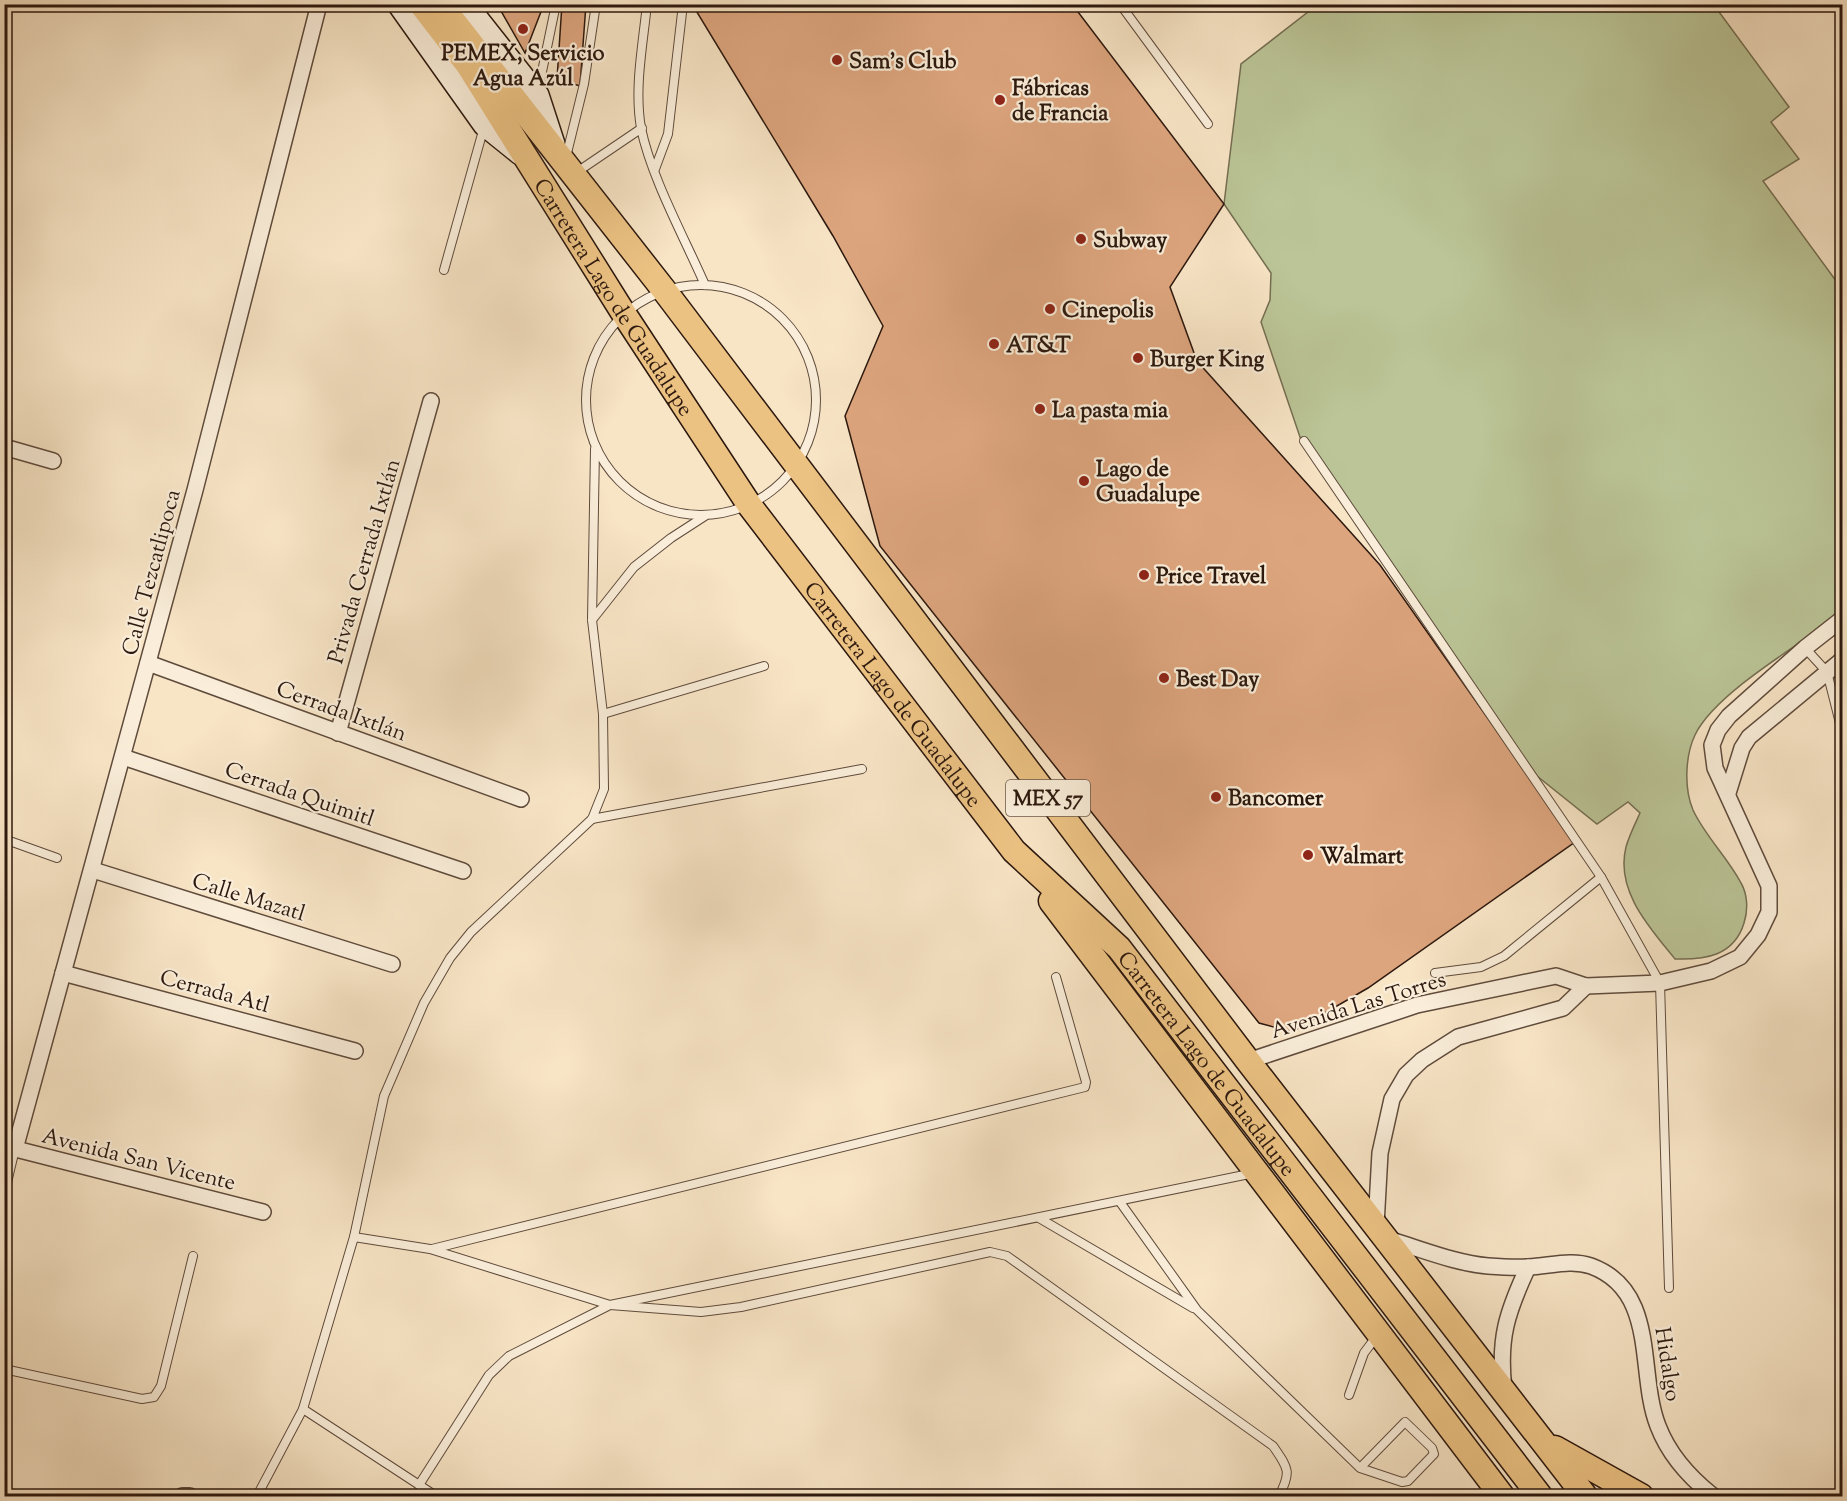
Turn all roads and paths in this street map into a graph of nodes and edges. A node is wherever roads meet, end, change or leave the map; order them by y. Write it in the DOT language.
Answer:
graph roads {
  1 [pos="319,4"];
  2 [pos="398,4"];
  3 [pos="466,4"];
  4 [pos="556,4"];
  5 [pos="596,4"];
  6 [pos="647,4"];
  7 [pos="683,4"];
  8 [pos="1120,4"];
  9 [pos="429,7"];
  10 [pos="538,95"];
  11 [pos="1208,124"];
  12 [pos="484,125"];
  13 [pos="642,128"];
  14 [pos="565,162"];
  15 [pos="534,166"];
  16 [pos="655,169"];
  17 [pos="444,270"];
  18 [pos="705,285"];
  19 [pos="664,290"];
  20 [pos="624,314"];
  21 [pos="431,401"];
  22 [pos="1304,441"];
  23 [pos="4,447"];
  24 [pos="595,449"];
  25 [pos="53,460"];
  26 [pos="796,467"];
  27 [pos="750,506"];
  28 [pos="705,516"];
  29 [pos="1842,619"];
  30 [pos="592,620"];
  31 [pos="1805,648"];
  32 [pos="1842,660"];
  33 [pos="148,663"];
  34 [pos="764,666"];
  35 [pos="1827,672"];
  36 [pos="603,714"];
  37 [pos="1842,731"];
  38 [pos="338,732"];
  39 [pos="123,757"];
  40 [pos="862,770"];
  41 [pos="1728,793"];
  42 [pos="521,799"];
  43 [pos="591,819"];
  44 [pos="4,839"];
  45 [pos="1014,851"];
  46 [pos="57,858"];
  47 [pos="93,870"];
  48 [pos="463,871"];
  49 [pos="1600,877"];
  50 [pos="392,964"];
  51 [pos="63,973"];
  52 [pos="1435,973"];
  53 [pos="1056,977"];
  54 [pos="1660,983"];
  55 [pos="1586,986"];
  56 [pos="355,1051"];
  57 [pos="1248,1061"];
  58 [pos="10,1148"];
  59 [pos="1257,1173"];
  60 [pos="4,1194"];
  61 [pos="1120,1202"];
  62 [pos="263,1212"];
  63 [pos="1039,1218"];
  64 [pos="1382,1232"];
  65 [pos="354,1237"];
  66 [pos="430,1249"];
  67 [pos="193,1256"];
  68 [pos="1528,1268"];
  69 [pos="1669,1288"];
  70 [pos="610,1305"];
  71 [pos="1197,1310"];
  72 [pos="1379,1334"];
  73 [pos="4,1369"];
  74 [pos="1504,1392"];
  75 [pos="1349,1395"];
  76 [pos="303,1409"];
  77 [pos="1545,1442"];
  78 [pos="1360,1468"];
  79 [pos="419,1485"];
  80 [pos="190,1496"];
  81 [pos="182,1497"];
  82 [pos="257,1497"];
  83 [pos="436,1497"];
  84 [pos="1279,1497"];
  85 [pos="1502,1497"];
  86 [pos="1540,1497"];
  87 [pos="1585,1497"];
  88 [pos="1641,1497"];
  89 [pos="1713,1497"];
  1 -- 33 [label="street, Calle Tezcatlipoca"];
  2 -- 12 [label="street, Carretera Lago de Guadalupe / MEX 57"];
  3 -- 10 [label="street, Carretera Lago de Guadalupe / MEX 57"];
  4 -- 10 [label="lane"];
  5 -- 14 [label="lane"];
  6 -- 13 [label="lane"];
  7 -- 16 [label="lane"];
  8 -- 11 [label="lane"];
  9 -- 14 [label="main road"];
  9 -- 15 [label="main road"];
  10 -- 14 [label="street, Carretera Lago de Guadalupe / MEX 57"];
  12 -- 15 [label="street, Carretera Lago de Guadalupe / MEX 57"];
  12 -- 17 [label="lane"];
  13 -- 14 [label="lane"];
  13 -- 16 [label="lane"];
  14 -- 19 [label="main road, Carretera Lago de Guadalupe / MEX 57"];
  15 -- 20 [label="main road, Carretera Lago de Guadalupe / MEX 57"];
  16 -- 18 [label="lane"];
  18 -- 19 [label="lane"];
  18 -- 26 [label="lane"];
  19 -- 20 [label="lane"];
  19 -- 26 [label="main road, Carretera Lago de Guadalupe / MEX 57"];
  20 -- 24 [label="lane"];
  20 -- 27 [label="main road, Carretera Lago de Guadalupe / MEX 57"];
  21 -- 38 [label="street, Privada Cerrada Ixtlán"];
  22 -- 49 [label="lane"];
  23 -- 25 [label="street"];
  24 -- 28 [label="lane"];
  24 -- 30 [label="lane"];
  26 -- 27 [label="lane"];
  26 -- 57 [label="main road, Carretera Lago de Guadalupe / MEX 57"];
  27 -- 28 [label="lane"];
  27 -- 45 [label="main road, Carretera Lago de Guadalupe / MEX 57"];
  28 -- 30 [label="lane"];
  29 -- 31 [label="street, Avenida Las Torres"];
  30 -- 36 [label="lane"];
  31 -- 35 [label="lane"];
  31 -- 41 [label="street, Avenida Las Torres"];
  32 -- 35 [label="street"];
  33 -- 38 [label="street, Cerrada Ixtlán"];
  33 -- 39 [label="street, Calle Tezcatlipoca"];
  34 -- 36 [label="lane"];
  35 -- 37 [label="lane"];
  35 -- 41 [label="street"];
  36 -- 43 [label="lane"];
  38 -- 42 [label="street, Cerrada Ixtlán"];
  39 -- 47 [label="street, Calle Tezcatlipoca"];
  39 -- 48 [label="street, Cerrada Quimitl"];
  40 -- 43 [label="lane"];
  41 -- 54 [label="street, Avenida Las Torres"];
  43 -- 65 [label="lane"];
  44 -- 46 [label="lane"];
  45 -- 59 [label="main road"];
  45 -- 86 [label="main road, Carretera Lago de Guadalupe / MEX 57"];
  47 -- 50 [label="street, Calle Mazatl"];
  47 -- 51 [label="street, Calle Tezcatlipoca"];
  49 -- 52 [label="lane"];
  49 -- 54 [label="lane"];
  51 -- 56 [label="street, Cerrada Atl"];
  51 -- 58 [label="street, Calle Tezcatlipoca"];
  53 -- 66 [label="lane"];
  54 -- 55 [label="street, Avenida Las Torres"];
  54 -- 69 [label="lane"];
  55 -- 57 [label="street, Avenida Las Torres"];
  55 -- 64 [label="street"];
  57 -- 64 [label="main road, Carretera Lago de Guadalupe / MEX 57"];
  58 -- 60 [label="lane"];
  58 -- 62 [label="street, Avenida San Vicente"];
  59 -- 61 [label="lane"];
  59 -- 72 [label="main road"];
  61 -- 63 [label="lane"];
  61 -- 71 [label="lane"];
  63 -- 70 [label="lane"];
  63 -- 71 [label="lane"];
  64 -- 68 [label="street, Hidalgo"];
  64 -- 74 [label="main road, Carretera Lago de Guadalupe / MEX 57"];
  65 -- 66 [label="lane"];
  65 -- 76 [label="lane"];
  66 -- 70 [label="lane"];
  67 -- 73 [label="lane"];
  68 -- 74 [label="street"];
  68 -- 89 [label="street, Hidalgo"];
  70 -- 79 [label="lane"];
  70 -- 84 [label="lane"];
  71 -- 78 [label="lane"];
  72 -- 75 [label="lane"];
  72 -- 85 [label="main road"];
  74 -- 77 [label="main road, Carretera Lago de Guadalupe / MEX 57"];
  76 -- 79 [label="lane"];
  76 -- 82 [label="lane"];
  77 -- 87 [label="main road, Carretera Lago de Guadalupe"];
  77 -- 88 [label="main road"];
  78 -- 78 [label="lane"];
  79 -- 83 [label="lane"];
  80 -- 81 [label="street"];
}
